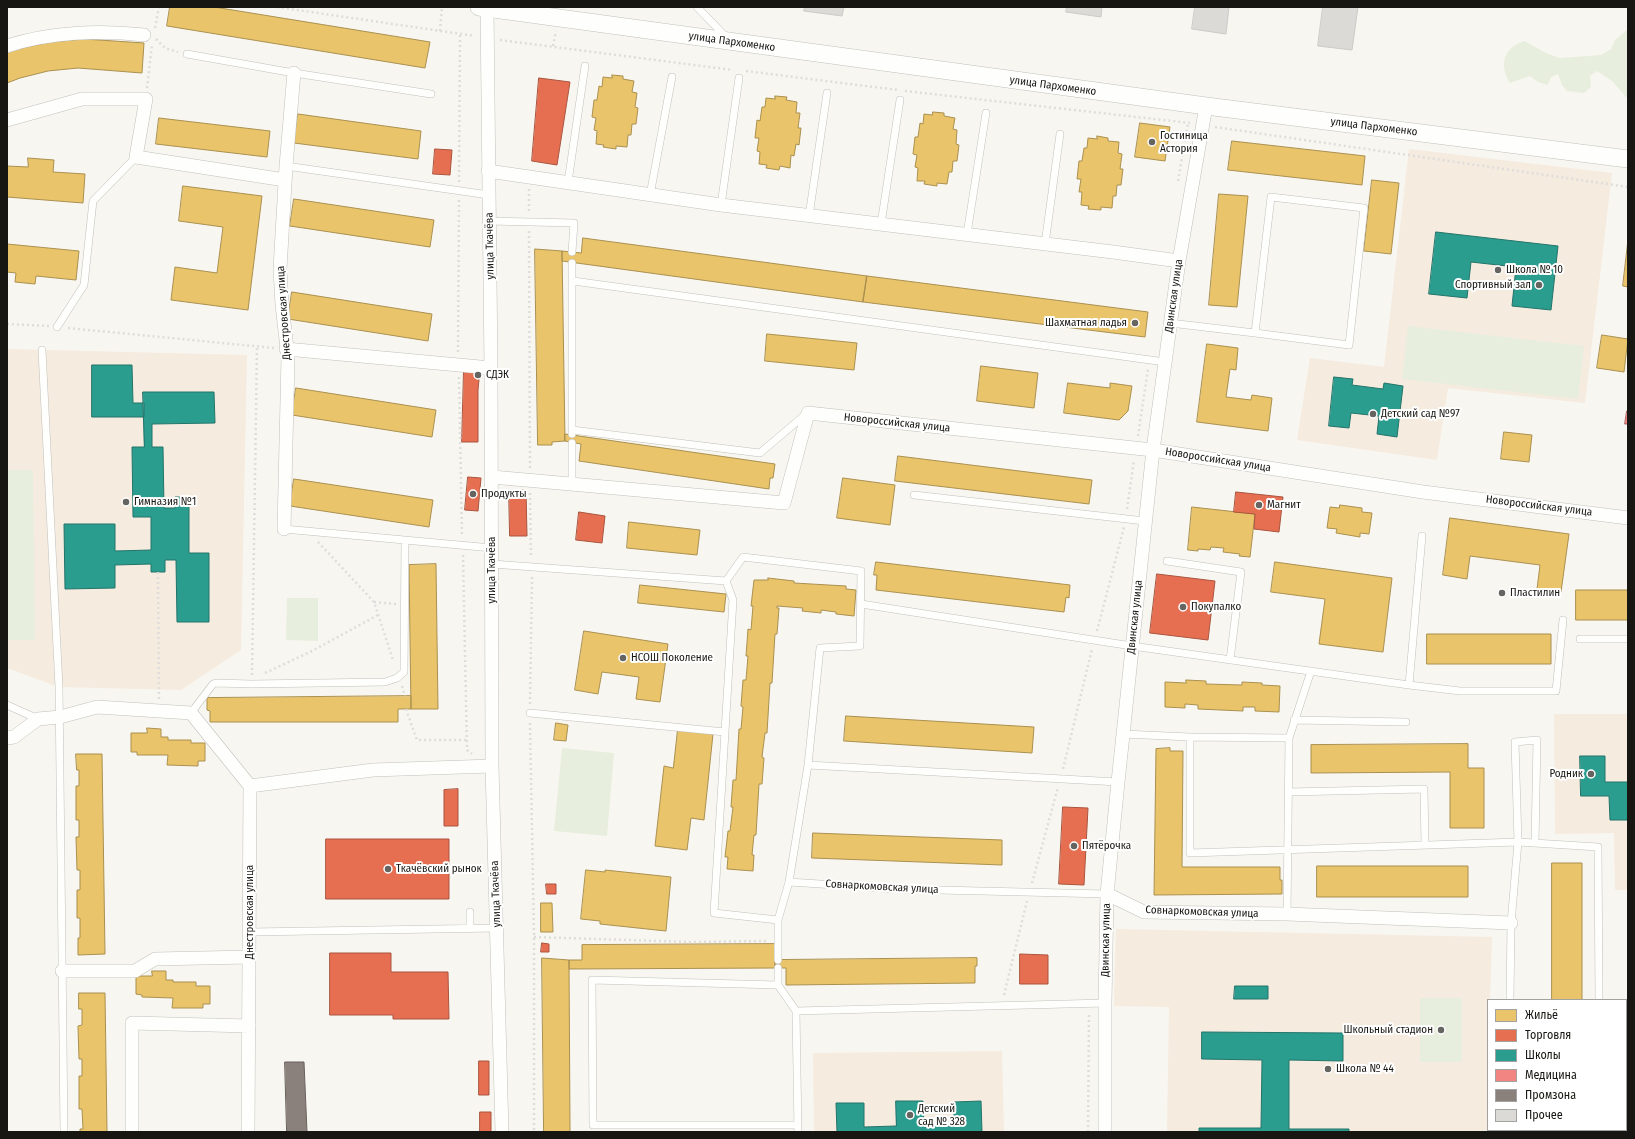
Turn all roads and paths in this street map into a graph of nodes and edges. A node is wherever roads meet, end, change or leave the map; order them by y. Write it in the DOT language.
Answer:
graph roads {
  1 [pos="159,7"];
  2 [pos="277,7"];
  3 [pos="442,7"];
  4 [pos="697,7"];
  5 [pos="483,8"];
  6 [pos="440,31"];
  7 [pos="460,34"];
  8 [pos="149,36"];
  9 [pos="487,38"];
  10 [pos="730,42"];
  11 [pos="7,46"];
  12 [pos="187,54"];
  13 [pos="585,66"];
  14 [pos="733,70"];
  15 [pos="294,73"];
  16 [pos="740,74"];
  17 [pos="149,77"];
  18 [pos="672,77"];
  19 [pos="827,93"];
  20 [pos="431,94"];
  21 [pos="900,100"];
  22 [pos="1206,106"];
  23 [pos="986,112"];
  24 [pos="7,120"];
  25 [pos="1203,125"];
  26 [pos="1060,134"];
  27 [pos="136,157"];
  28 [pos="1628,158"];
  29 [pos="286,166"];
  30 [pos="488,171"];
  31 [pos="529,177"];
  32 [pos="285,180"];
  33 [pos="568,182"];
  34 [pos="1628,187"];
  35 [pos="459,191"];
  36 [pos="489,195"];
  37 [pos="650,195"];
  38 [pos="721,206"];
  39 [pos="809,216"];
  40 [pos="529,221"];
  41 [pos="489,222"];
  42 [pos="881,224"];
  43 [pos="967,234"];
  44 [pos="1045,244"];
  45 [pos="572,252"];
  46 [pos="1179,261"];
  47 [pos="572,263"];
  48 [pos="573,281"];
  49 [pos="1170,322"];
  50 [pos="7,324"];
  51 [pos="57,327"];
  52 [pos="1255,333"];
  53 [pos="258,346"];
  54 [pos="286,349"];
  55 [pos="42,350"];
  56 [pos="1149,360"];
  57 [pos="1165,362"];
  58 [pos="458,365"];
  59 [pos="491,368"];
  60 [pos="808,413"];
  61 [pos="572,443"];
  62 [pos="1136,448"];
  63 [pos="1153,450"];
  64 [pos="492,477"];
  65 [pos="530,480"];
  66 [pos="572,484"];
  67 [pos="914,495"];
  68 [pos="1628,518"];
  69 [pos="1126,519"];
  70 [pos="1145,522"];
  71 [pos="284,529"];
  72 [pos="308,532"];
  73 [pos="1422,536"];
  74 [pos="405,541"];
  75 [pos="463,546"];
  76 [pos="492,548"];
  77 [pos="1168,561"];
  78 [pos="492,564"];
  79 [pos="532,567"];
  80 [pos="158,572"];
  81 [pos="726,581"];
  82 [pos="374,602"];
  83 [pos="861,604"];
  84 [pos="404,605"];
  85 [pos="378,615"];
  86 [pos="1564,620"];
  87 [pos="1580,639"];
  88 [pos="1628,639"];
  89 [pos="1094,640"];
  90 [pos="1132,646"];
  91 [pos="1230,660"];
  92 [pos="1311,671"];
  93 [pos="398,677"];
  94 [pos="1409,685"];
  95 [pos="7,705"];
  96 [pos="406,709"];
  97 [pos="159,711"];
  98 [pos="192,713"];
  99 [pos="530,713"];
  100 [pos="60,717"];
  101 [pos="38,719"];
  102 [pos="1294,720"];
  103 [pos="1406,722"];
  104 [pos="725,732"];
  105 [pos="1123,734"];
  106 [pos="1190,737"];
  107 [pos="7,738"];
  108 [pos="1289,738"];
  109 [pos="467,740"];
  110 [pos="467,750"];
  111 [pos="808,765"];
  112 [pos="492,766"];
  113 [pos="1060,779"];
  114 [pos="1118,782"];
  115 [pos="250,786"];
  116 [pos="1288,792"];
  117 [pos="1518,842"];
  118 [pos="1535,843"];
  119 [pos="1425,845"];
  120 [pos="1288,850"];
  121 [pos="790,882"];
  122 [pos="1029,892"];
  123 [pos="1107,894"];
  124 [pos="470,912"];
  125 [pos="1287,914"];
  126 [pos="778,920"];
  127 [pos="1511,922"];
  128 [pos="470,928"];
  129 [pos="497,928"];
  130 [pos="250,932"];
  131 [pos="534,937"];
  132 [pos="779,941"];
  133 [pos="249,957"];
  134 [pos="778,960"];
  135 [pos="778,968"];
  136 [pos="62,971"];
  137 [pos="778,986"];
  138 [pos="1510,999"];
  139 [pos="1599,999"];
  140 [pos="1089,1003"];
  141 [pos="1105,1003"];
  142 [pos="1001,1005"];
  143 [pos="796,1011"];
  144 [pos="249,1026"];
  145 [pos="798,1128"];
  146 [pos="64,1132"];
  147 [pos="132,1132"];
  148 [pos="248,1132"];
  149 [pos="502,1132"];
  150 [pos="534,1132"];
  151 [pos="1088,1132"];
  152 [pos="1105,1132"];
  1 -- 8 [label="path"];
  2 -- 6 [label="path"];
  3 -- 6 [label="path"];
  4 -- 10 [label="lane"];
  5 -- 9 [label="street, улица Ткачёва"];
  5 -- 10 [label="street, улица Пархоменко"];
  6 -- 7 [label="path"];
  7 -- 9 [label="path"];
  7 -- 35 [label="path"];
  8 -- 11 [label="street"];
  8 -- 12 [label="path"];
  8 -- 17 [label="path"];
  9 -- 14 [label="path"];
  9 -- 30 [label="street, улица Ткачёва"];
  10 -- 22 [label="street, улица Пархоменко"];
  12 -- 15 [label="lane"];
  13 -- 33 [label="lane"];
  15 -- 20 [label="lane"];
  15 -- 29 [label="street, Днестровская улица"];
  16 -- 25 [label="path"];
  16 -- 38 [label="lane"];
  18 -- 37 [label="lane"];
  19 -- 39 [label="lane"];
  21 -- 42 [label="lane"];
  22 -- 25 [label="street, Двинская улица"];
  22 -- 28 [label="street, улица Пархоменко"];
  23 -- 43 [label="lane"];
  24 -- 27 [label="street"];
  25 -- 34 [label="path"];
  25 -- 46 [label="street, Двинская улица"];
  26 -- 44 [label="lane"];
  27 -- 32 [label="street"];
  27 -- 51 [label="lane"];
  29 -- 32 [label="street, Днестровская улица"];
  29 -- 35 [label="lane"];
  30 -- 31 [label="street"];
  30 -- 36 [label="street, улица Ткачёва"];
  31 -- 33 [label="street"];
  31 -- 40 [label="path"];
  32 -- 54 [label="street, Днестровская улица"];
  33 -- 37 [label="street"];
  35 -- 36 [label="lane"];
  35 -- 58 [label="path"];
  36 -- 41 [label="street, улица Ткачёва"];
  37 -- 38 [label="street"];
  38 -- 39 [label="street"];
  39 -- 42 [label="street"];
  40 -- 41 [label="lane"];
  40 -- 45 [label="lane"];
  40 -- 65 [label="path"];
  41 -- 59 [label="street, улица Ткачёва"];
  42 -- 43 [label="street"];
  43 -- 44 [label="street"];
  44 -- 46 [label="street"];
  46 -- 49 [label="street, Двинская улица"];
  47 -- 48 [label="lane"];
  48 -- 56 [label="lane"];
  48 -- 60 [label="lane"];
  49 -- 52 [label="lane"];
  49 -- 57 [label="street, Двинская улица"];
  50 -- 51 [label="path"];
  51 -- 53 [label="path"];
  52 -- 52 [label="lane"];
  53 -- 54 [label="path"];
  53 -- 85 [label="path"];
  54 -- 58 [label="street"];
  54 -- 71 [label="street, Днестровская улица"];
  55 -- 100 [label="lane"];
  56 -- 57 [label="lane"];
  56 -- 62 [label="path"];
  57 -- 63 [label="street, Двинская улица"];
  58 -- 59 [label="street"];
  58 -- 75 [label="path"];
  59 -- 64 [label="street, улица Ткачёва"];
  60 -- 62 [label="street, Новороссийская улица"];
  60 -- 66 [label="street"];
  61 -- 66 [label="lane"];
  62 -- 63 [label="street, Новороссийская улица"];
  62 -- 69 [label="path"];
  63 -- 68 [label="street, Новороссийская улица"];
  63 -- 70 [label="street, Двинская улица"];
  64 -- 65 [label="street"];
  64 -- 76 [label="street, улица Ткачёва"];
  65 -- 66 [label="street"];
  65 -- 79 [label="path"];
  67 -- 69 [label="lane"];
  69 -- 70 [label="lane"];
  69 -- 89 [label="path"];
  70 -- 90 [label="street, Двинская улица"];
  71 -- 72 [label="lane"];
  72 -- 74 [label="lane"];
  72 -- 82 [label="path"];
  73 -- 94 [label="lane"];
  74 -- 75 [label="lane"];
  74 -- 84 [label="lane"];
  75 -- 76 [label="lane"];
  75 -- 109 [label="path"];
  76 -- 78 [label="street, улица Ткачёва"];
  77 -- 91 [label="lane"];
  78 -- 79 [label="lane"];
  78 -- 112 [label="street, улица Ткачёва"];
  79 -- 81 [label="lane"];
  79 -- 99 [label="path"];
  80 -- 97 [label="path"];
  81 -- 83 [label="lane"];
  81 -- 104 [label="lane"];
  82 -- 84 [label="path"];
  82 -- 85 [label="path"];
  83 -- 89 [label="lane"];
  83 -- 111 [label="lane"];
  84 -- 93 [label="lane"];
  85 -- 93 [label="path"];
  86 -- 94 [label="lane"];
  87 -- 88 [label="lane"];
  89 -- 90 [label="lane"];
  89 -- 113 [label="path"];
  90 -- 91 [label="lane"];
  90 -- 105 [label="street, Двинская улица"];
  91 -- 92 [label="lane"];
  92 -- 94 [label="lane"];
  92 -- 102 [label="lane"];
  93 -- 98 [label="lane"];
  95 -- 101 [label="lane"];
  96 -- 109 [label="path"];
  97 -- 98 [label="street"];
  97 -- 100 [label="street"];
  98 -- 115 [label="street"];
  99 -- 104 [label="lane"];
  99 -- 131 [label="path"];
  100 -- 101 [label="street"];
  100 -- 136 [label="lane"];
  101 -- 107 [label="street"];
  102 -- 103 [label="lane"];
  102 -- 108 [label="lane"];
  104 -- 126 [label="lane"];
  105 -- 106 [label="lane"];
  105 -- 114 [label="street, Двинская улица"];
  106 -- 108 [label="lane"];
  106 -- 120 [label="lane"];
  108 -- 116 [label="lane"];
  109 -- 110 [label="path"];
  111 -- 113 [label="lane"];
  111 -- 121 [label="lane"];
  112 -- 115 [label="street"];
  112 -- 129 [label="street, улица Ткачёва"];
  113 -- 114 [label="lane"];
  113 -- 122 [label="path"];
  114 -- 123 [label="street, Двинская улица"];
  115 -- 130 [label="street, Днестровская улица"];
  116 -- 119 [label="lane"];
  116 -- 120 [label="lane"];
  117 -- 118 [label="lane"];
  117 -- 118 [label="lane"];
  117 -- 119 [label="lane"];
  117 -- 127 [label="lane"];
  118 -- 139 [label="lane"];
  119 -- 120 [label="lane"];
  120 -- 125 [label="lane"];
  121 -- 122 [label="lane, Совнаркомовская улица"];
  121 -- 126 [label="lane"];
  122 -- 123 [label="lane, Совнаркомовская улица"];
  122 -- 142 [label="path"];
  123 -- 125 [label="street, Совнаркомовская улица"];
  123 -- 141 [label="street, Двинская улица"];
  124 -- 128 [label="lane"];
  125 -- 127 [label="street, Совнаркомовская улица"];
  126 -- 132 [label="lane"];
  127 -- 138 [label="lane"];
  128 -- 129 [label="lane"];
  128 -- 130 [label="lane"];
  129 -- 149 [label="street, улица Ткачёва"];
  130 -- 133 [label="street, Днестровская улица"];
  131 -- 132 [label="path"];
  131 -- 150 [label="path"];
  132 -- 134 [label="lane"];
  133 -- 136 [label="street"];
  133 -- 144 [label="street, Днестровская улица"];
  135 -- 137 [label="lane"];
  136 -- 146 [label="lane"];
  137 -- 143 [label="lane"];
  137 -- 145 [label="lane"];
  140 -- 141 [label="lane"];
  140 -- 142 [label="lane"];
  140 -- 151 [label="path"];
  141 -- 152 [label="street, Двинская улица"];
  142 -- 143 [label="lane"];
  143 -- 145 [label="lane"];
  144 -- 147 [label="street"];
  144 -- 148 [label="street, Днестровская улица"];
}
